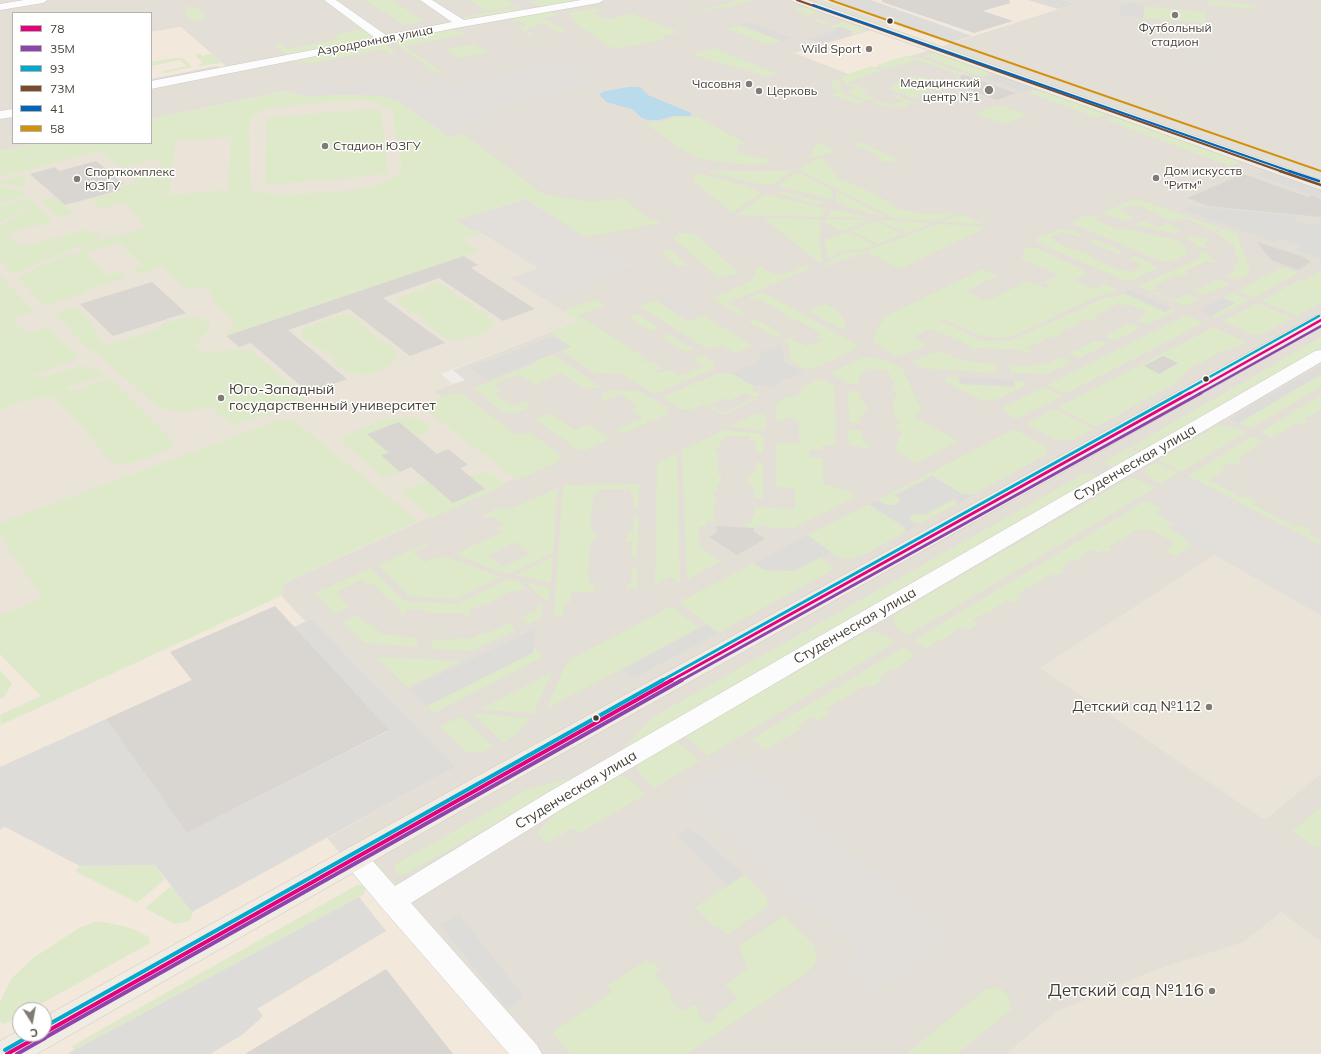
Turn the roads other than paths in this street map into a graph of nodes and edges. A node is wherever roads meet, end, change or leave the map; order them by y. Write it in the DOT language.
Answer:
graph roads {
  1 [pos="43,0"];
  2 [pos="329,0"];
  3 [pos="425,0"];
  4 [pos="599,0"];
  5 [pos="806,1"];
  6 [pos="0,7"];
  7 [pos="462,24"];
  8 [pos="384,39"];
  9 [pos="152,85"];
  10 [pos="12,113"];
  11 [pos="0,115"];
  12 [pos="1321,176"];
  13 [pos="1321,185"];
  14 [pos="1321,320"];
  15 [pos="1321,355"];
  16 [pos="355,858"];
  17 [pos="392,901"];
  18 [pos="52,1029"];
  19 [pos="30,1042"];
  20 [pos="8,1054"];
  21 [pos="527,1054"];
  1 -- 6 [label="street"];
  2 -- 8 [label="street"];
  3 -- 7 [label="street"];
  4 -- 7 [label="street, Аэродромная улица"];
  5 -- 12 [label="main road"];
  5 -- 13 [label="main road"];
  7 -- 8 [label="street, Аэродромная улица"];
  8 -- 9 [label="street, Аэродромная улица"];
  10 -- 11 [label="street"];
  14 -- 16 [label="main road"];
  15 -- 17 [label="street, Студенческая улица"];
  16 -- 17 [label="street"];
  16 -- 18 [label="main road"];
  17 -- 21 [label="street"];
  19 -- 20 [label="main road"];
}
